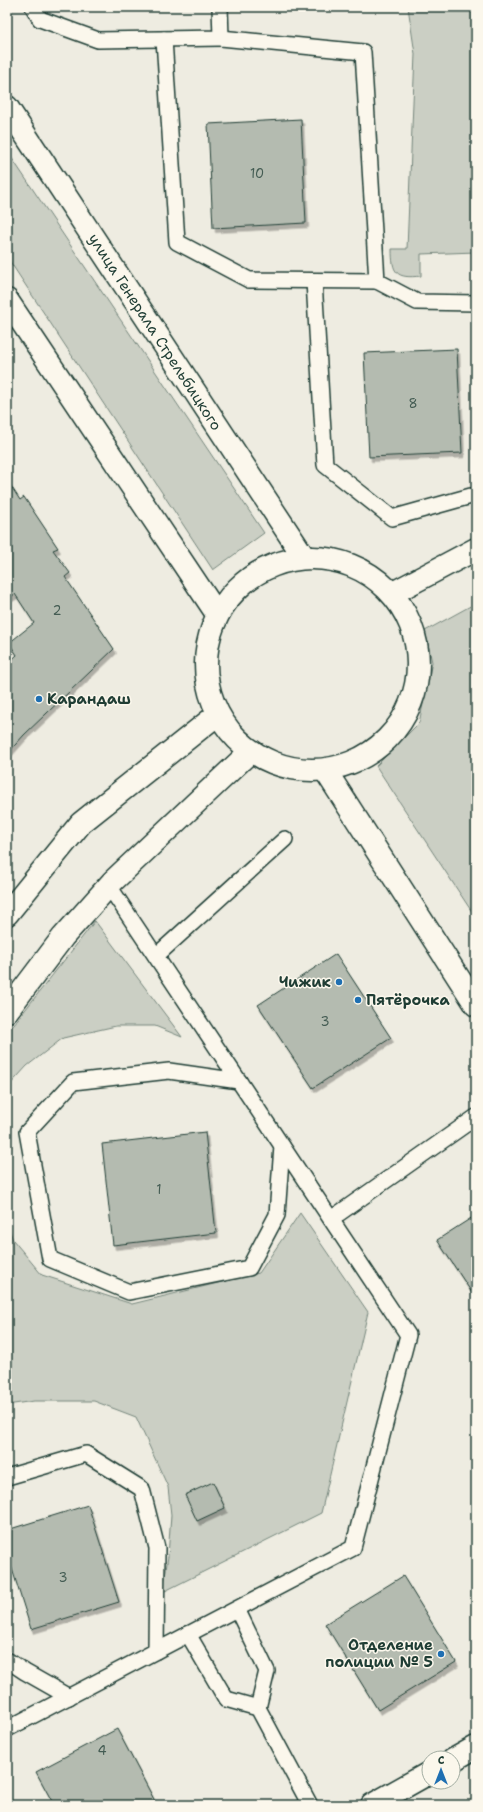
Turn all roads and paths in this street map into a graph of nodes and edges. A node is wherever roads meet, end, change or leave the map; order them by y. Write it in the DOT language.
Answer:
graph roads {
  1 [pos="33,7"];
  2 [pos="220,7"];
  3 [pos="221,38"];
  4 [pos="164,39"];
  5 [pos="7,107"];
  6 [pos="314,281"];
  7 [pos="377,281"];
  8 [pos="7,300"];
  9 [pos="476,303"];
  10 [pos="476,496"];
  11 [pos="476,549"];
  12 [pos="304,557"];
  13 [pos="393,593"];
  14 [pos="217,614"];
  15 [pos="218,714"];
  16 [pos="251,751"];
  17 [pos="325,770"];
  18 [pos="285,839"];
  19 [pos="109,886"];
  20 [pos="7,914"];
  21 [pos="156,956"];
  22 [pos="476,1005"];
  23 [pos="7,1011"];
  24 [pos="239,1081"];
  25 [pos="476,1116"];
  26 [pos="282,1146"];
  27 [pos="331,1219"];
  28 [pos="7,1477"];
  29 [pos="237,1609"];
  30 [pos="188,1634"];
  31 [pos="156,1651"];
  32 [pos="7,1660"];
  33 [pos="69,1696"];
  34 [pos="258,1708"];
  35 [pos="7,1729"];
  36 [pos="476,1747"];
  37 [pos="461,1755"];
  38 [pos="421,1777"];
  39 [pos="310,1805"];
  40 [pos="372,1805"];
  1 -- 4 [label="lane"];
  2 -- 3 [label="lane"];
  3 -- 4 [label="lane"];
  3 -- 7 [label="lane"];
  4 -- 6 [label="lane"];
  5 -- 12 [label="street, улица Генерала Стрельбицкого"];
  6 -- 7 [label="lane"];
  6 -- 10 [label="lane"];
  7 -- 9 [label="lane"];
  8 -- 14 [label="street"];
  11 -- 13 [label="street"];
  12 -- 13 [label="street"];
  12 -- 14 [label="street"];
  13 -- 17 [label="street"];
  14 -- 15 [label="street"];
  15 -- 16 [label="street"];
  15 -- 20 [label="street"];
  16 -- 17 [label="street"];
  16 -- 19 [label="street"];
  17 -- 22 [label="street"];
  18 -- 21 [label="lane"];
  19 -- 21 [label="lane"];
  19 -- 23 [label="street"];
  21 -- 24 [label="lane"];
  24 -- 26 [label="lane"];
  24 -- 26 [label="lane"];
  25 -- 27 [label="lane"];
  26 -- 27 [label="lane"];
  27 -- 29 [label="lane"];
  28 -- 31 [label="lane"];
  29 -- 30 [label="lane"];
  29 -- 34 [label="lane"];
  30 -- 31 [label="lane"];
  30 -- 34 [label="lane"];
  31 -- 33 [label="lane"];
  32 -- 33 [label="lane"];
  33 -- 35 [label="lane"];
  34 -- 39 [label="lane"];
  36 -- 37 [label="street"];
  38 -- 40 [label="street"];
}
